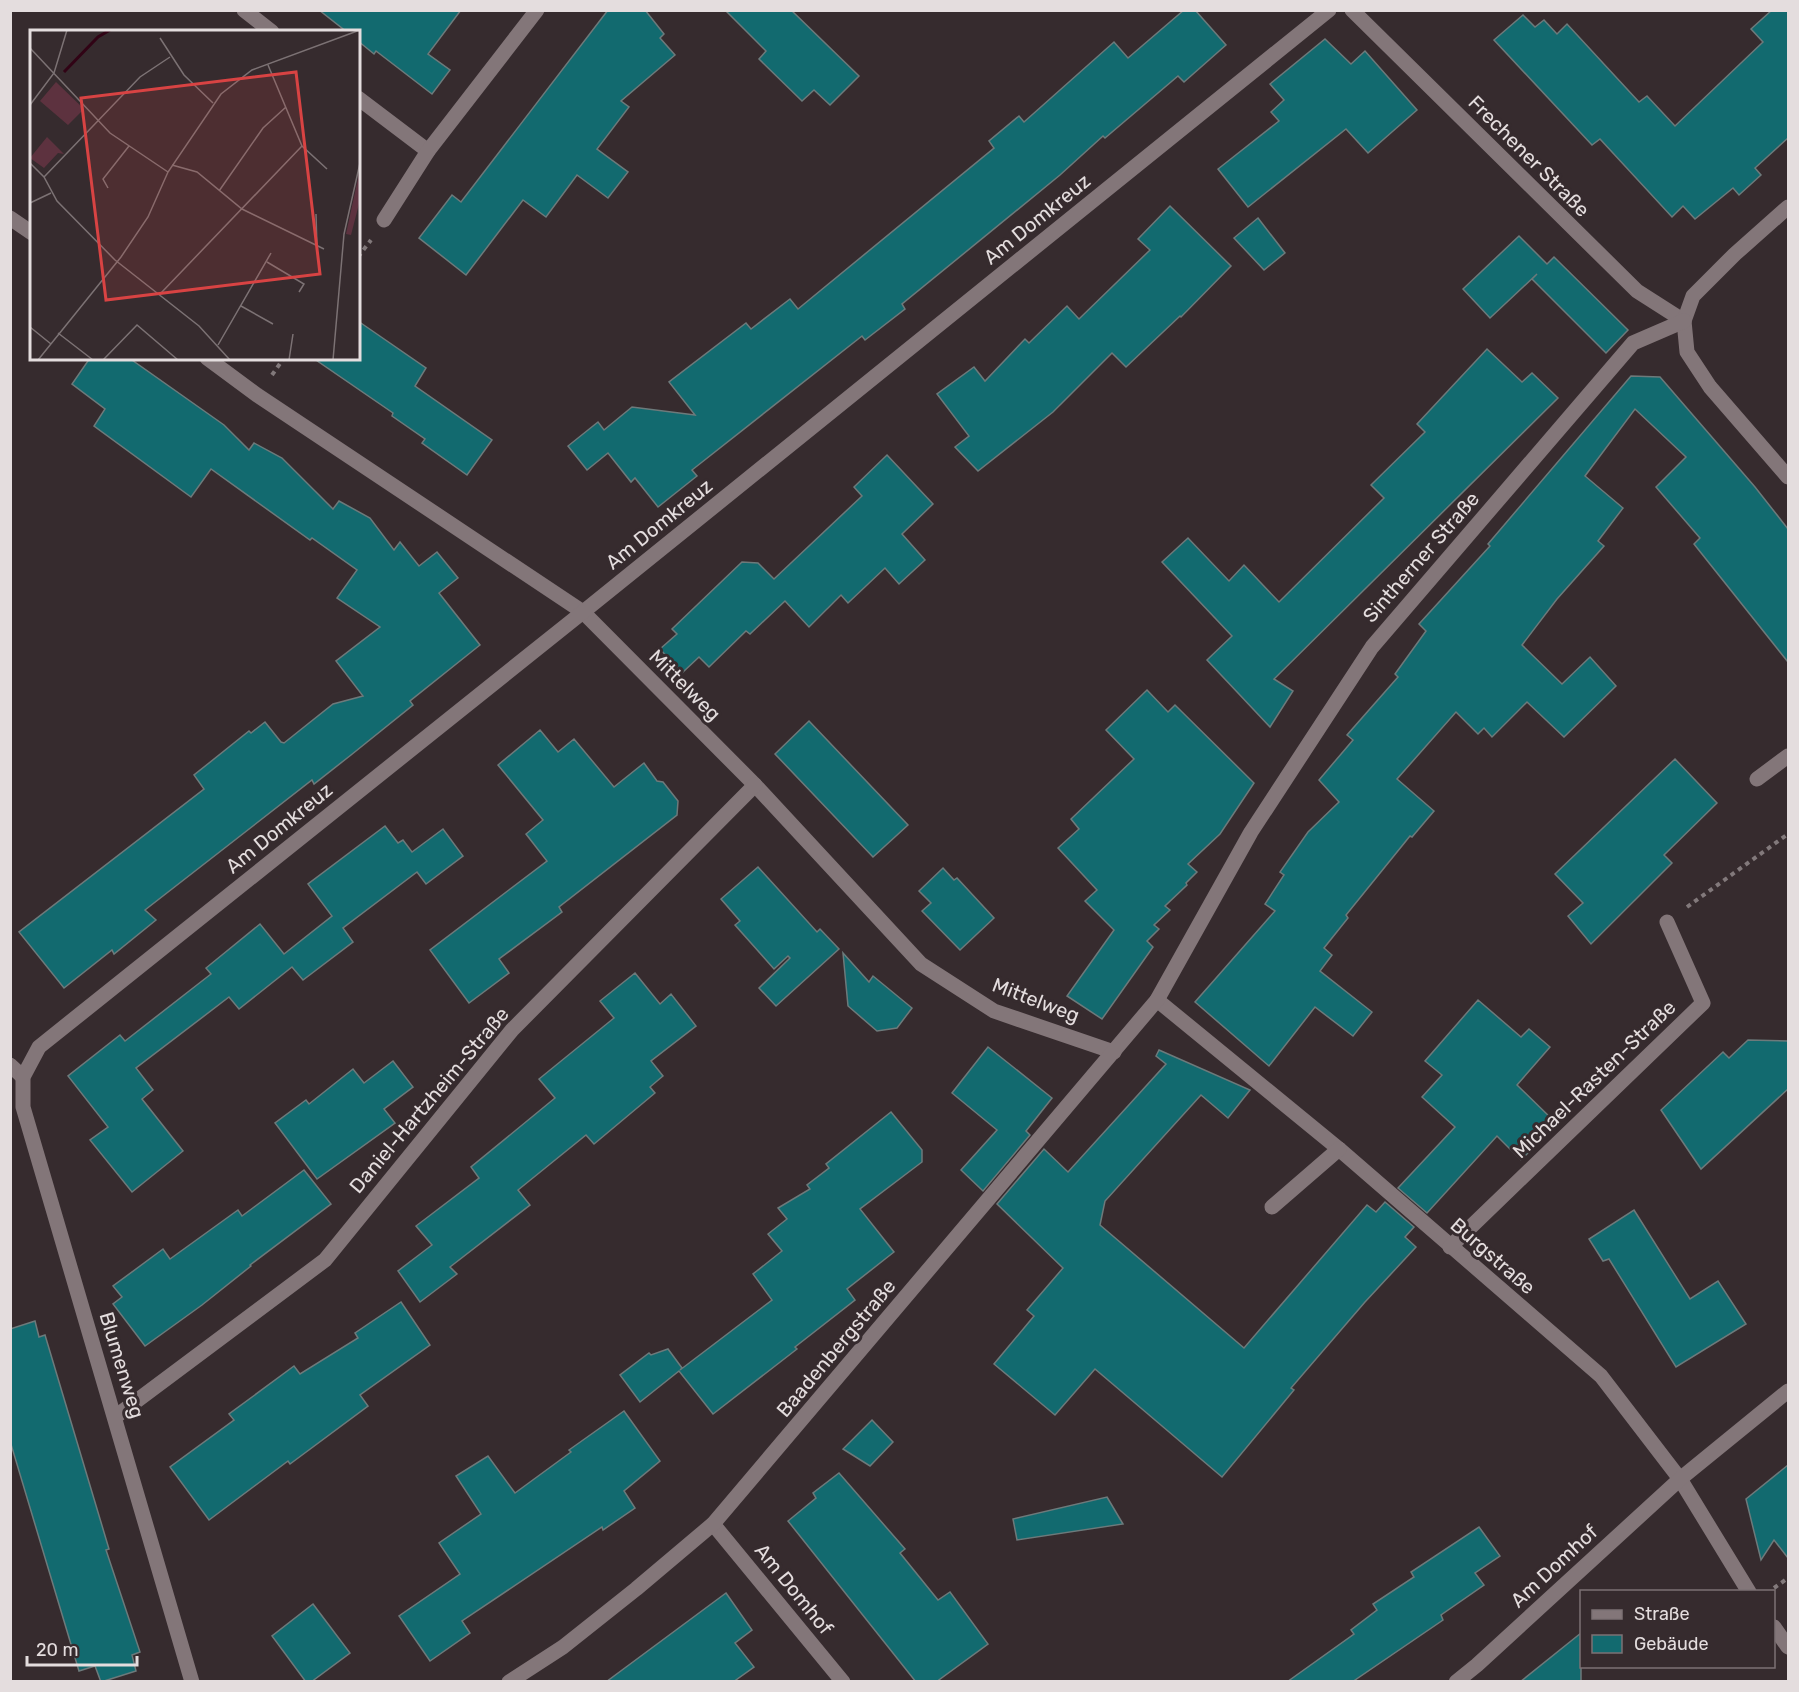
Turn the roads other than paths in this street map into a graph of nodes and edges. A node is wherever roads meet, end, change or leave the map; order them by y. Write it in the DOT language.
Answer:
graph roads {
  1 [pos="244,10"];
  2 [pos="537,10"];
  3 [pos="1329,10"];
  4 [pos="1352,10"];
  5 [pos="269,30"];
  6 [pos="360,100"];
  7 [pos="428,151"];
  8 [pos="1788,207"];
  9 [pos="10,218"];
  10 [pos="384,220"];
  11 [pos="30,232"];
  12 [pos="1684,321"];
  13 [pos="210,360"];
  14 [pos="1788,477"];
  15 [pos="583,612"];
  16 [pos="1788,756"];
  17 [pos="1757,779"];
  18 [pos="755,785"];
  19 [pos="1667,922"];
  20 [pos="1157,1000"];
  21 [pos="1114,1052"];
  22 [pos="10,1065"];
  23 [pos="23,1077"];
  24 [pos="1339,1149"];
  25 [pos="1272,1207"];
  26 [pos="1450,1247"];
  27 [pos="1788,1391"];
  28 [pos="115,1417"];
  29 [pos="1680,1479"];
  30 [pos="713,1524"];
  31 [pos="1748,1590"];
  32 [pos="1775,1630"];
  33 [pos="1788,1647"];
  34 [pos="192,1682"];
  35 [pos="508,1682"];
  36 [pos="843,1682"];
  37 [pos="1456,1682"];
  1 -- 5 [label="street"];
  2 -- 7 [label="street"];
  3 -- 15 [label="street, Am Domkreuz"];
  4 -- 12 [label="street, Frechener Straße"];
  6 -- 7 [label="street"];
  7 -- 10 [label="street"];
  8 -- 12 [label="street"];
  9 -- 11 [label="street"];
  12 -- 14 [label="street"];
  12 -- 20 [label="street, Sintherner Straße"];
  13 -- 15 [label="street, Mittelweg"];
  15 -- 18 [label="street, Mittelweg"];
  15 -- 23 [label="street, Am Domkreuz"];
  16 -- 17 [label="street"];
  18 -- 21 [label="street, Mittelweg"];
  18 -- 28 [label="street, Daniel-Hartzheim-Straße"];
  19 -- 26 [label="street, Michael-Rasten-Straße"];
  20 -- 21 [label="street, Baadenbergstraße"];
  20 -- 24 [label="street, Burgstraße"];
  21 -- 30 [label="street, Baadenbergstraße"];
  22 -- 23 [label="street"];
  23 -- 28 [label="street, Blumenweg"];
  24 -- 25 [label="street"];
  24 -- 26 [label="street, Burgstraße"];
  26 -- 29 [label="street, Burgstraße"];
  27 -- 29 [label="street, Am Domhof"];
  28 -- 34 [label="street, Blumenweg"];
  29 -- 31 [label="street, Burgstraße"];
  29 -- 37 [label="street, Am Domhof"];
  30 -- 35 [label="street, Baadenbergstraße"];
  30 -- 36 [label="street, Am Domhof"];
  32 -- 33 [label="street"];
}
